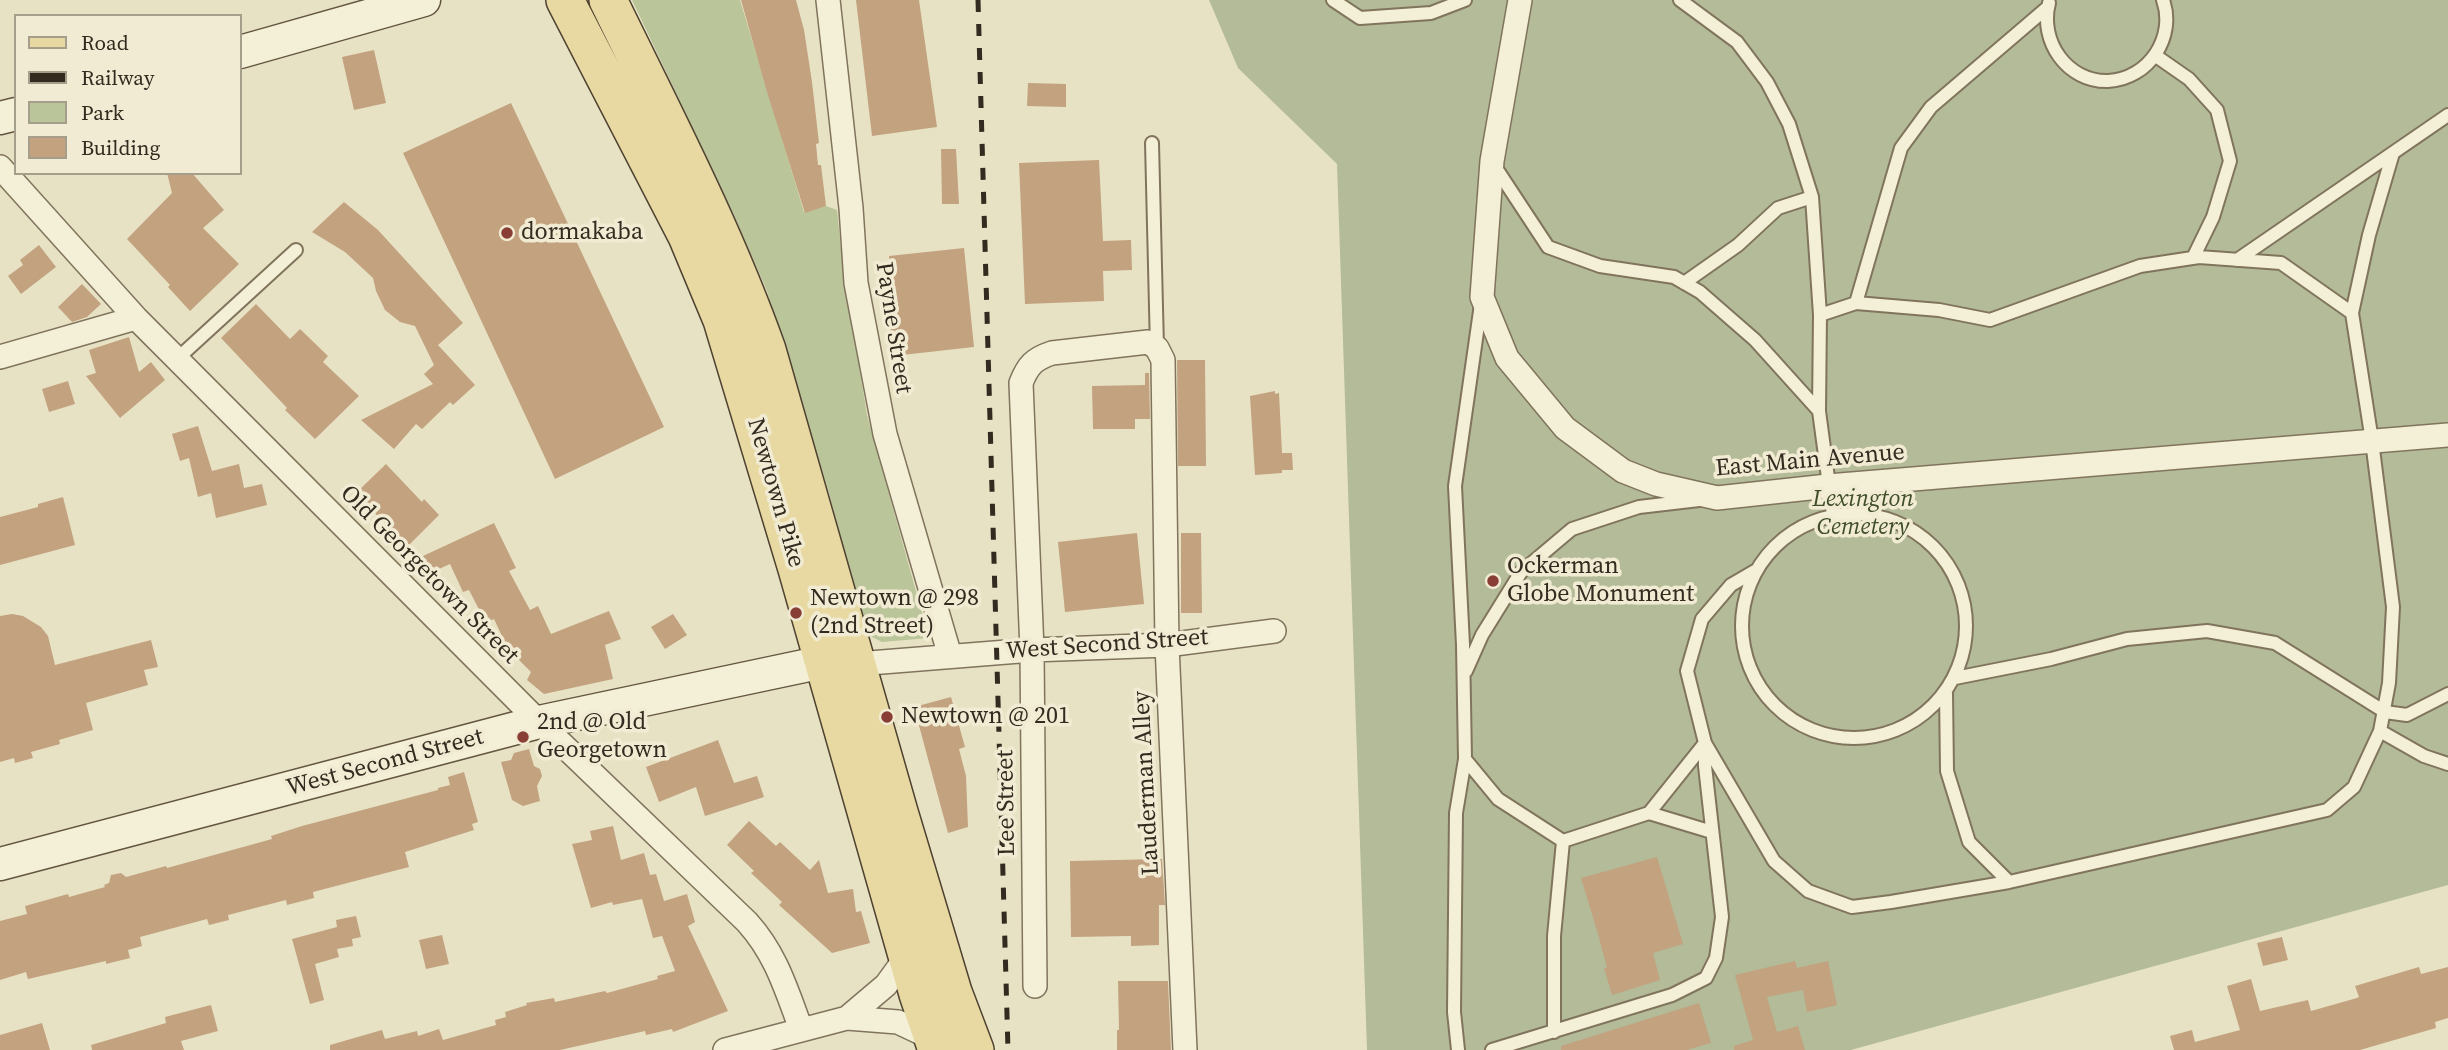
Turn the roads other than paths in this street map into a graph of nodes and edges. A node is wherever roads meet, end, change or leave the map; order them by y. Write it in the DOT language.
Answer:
graph roads {
  1 [pos="565,0"];
  2 [pos="608,0"];
  3 [pos="828,0"];
  4 [pos="1333,0"];
  5 [pos="1465,0"];
  6 [pos="1520,0"];
  7 [pos="1680,0"];
  8 [pos="2163,0"];
  9 [pos="411,2"];
  10 [pos="2049,3"];
  11 [pos="242,51"];
  12 [pos="2155,56"];
  13 [pos="2448,115"];
  14 [pos="1152,143"];
  15 [pos="2393,153"];
  16 [pos="1492,162"];
  17 [pos="0,167"];
  18 [pos="1812,197"];
  19 [pos="296,250"];
  20 [pos="2193,258"];
  21 [pos="2237,260"];
  22 [pos="1684,283"];
  23 [pos="1482,297"];
  24 [pos="1856,303"];
  25 [pos="2352,313"];
  26 [pos="1820,315"];
  27 [pos="136,317"];
  28 [pos="1157,348"];
  29 [pos="0,357"];
  30 [pos="177,359"];
  31 [pos="1819,411"];
  32 [pos="2448,435"];
  33 [pos="2372,441"];
  34 [pos="1828,486"];
  35 [pos="1717,498"];
  36 [pos="1833,515"];
  37 [pos="1755,571"];
  38 [pos="1274,631"];
  39 [pos="1167,645"];
  40 [pos="1032,650"];
  41 [pos="950,656"];
  42 [pos="840,663"];
  43 [pos="1464,676"];
  44 [pos="1955,678"];
  45 [pos="1946,692"];
  46 [pos="2448,694"];
  47 [pos="2385,712"];
  48 [pos="538,722"];
  49 [pos="2380,731"];
  50 [pos="1705,743"];
  51 [pos="1465,759"];
  52 [pos="2448,764"];
  53 [pos="1649,813"];
  54 [pos="1712,832"];
  55 [pos="1563,841"];
  56 [pos="0,864"];
  57 [pos="2009,882"];
  58 [pos="907,956"];
  59 [pos="1035,986"];
  60 [pos="847,1018"];
  61 [pos="801,1029"];
  62 [pos="1554,1032"];
  63 [pos="935,1044"];
  64 [pos="725,1050"];
  65 [pos="975,1050"];
  66 [pos="1185,1050"];
  67 [pos="1458,1050"];
  68 [pos="1492,1050"];
  1 -- 42 [label="main road, Newtown Pike"];
  2 -- 42 [label="main road, Newtown Pike"];
  3 -- 41 [label="street, Payne Street"];
  4 -- 5 [label="lane"];
  6 -- 16 [label="street, East Main Avenue"];
  7 -- 18 [label="lane"];
  8 -- 12 [label="lane"];
  9 -- 11 [label="street"];
  10 -- 12 [label="lane"];
  10 -- 24 [label="lane"];
  12 -- 20 [label="lane"];
  13 -- 15 [label="lane"];
  14 -- 28 [label="lane"];
  15 -- 21 [label="lane"];
  15 -- 25 [label="lane"];
  16 -- 22 [label="lane"];
  16 -- 23 [label="street, East Main Avenue"];
  17 -- 27 [label="street, Old Georgetown Street"];
  18 -- 22 [label="lane"];
  18 -- 26 [label="lane"];
  19 -- 30 [label="lane"];
  20 -- 21 [label="lane"];
  20 -- 24 [label="lane"];
  21 -- 25 [label="lane"];
  22 -- 31 [label="lane"];
  23 -- 35 [label="street, East Main Avenue"];
  23 -- 43 [label="lane"];
  24 -- 26 [label="lane"];
  25 -- 33 [label="lane"];
  26 -- 31 [label="lane"];
  27 -- 29 [label="street"];
  27 -- 30 [label="street, Old Georgetown Street"];
  28 -- 39 [label="street, Lauderman Alley"];
  28 -- 40 [label="street, Lee Street"];
  30 -- 48 [label="street, Old Georgetown Street"];
  31 -- 34 [label="lane"];
  32 -- 33 [label="street, East Main Avenue"];
  33 -- 34 [label="street, East Main Avenue"];
  33 -- 47 [label="lane"];
  34 -- 35 [label="street, East Main Avenue"];
  34 -- 36 [label="lane"];
  35 -- 43 [label="lane"];
  36 -- 37 [label="lane"];
  36 -- 44 [label="lane"];
  37 -- 45 [label="lane"];
  37 -- 50 [label="lane"];
  38 -- 39 [label="street, West Second Street"];
  39 -- 40 [label="street, West Second Street"];
  39 -- 66 [label="street, Lauderman Alley"];
  40 -- 41 [label="street, West Second Street"];
  40 -- 59 [label="street, Lee Street"];
  41 -- 42 [label="street, West Second Street"];
  42 -- 48 [label="street, West Second Street"];
  42 -- 58 [label="main road, Newtown Pike"];
  42 -- 65 [label="main road, Newtown Pike"];
  43 -- 51 [label="lane"];
  44 -- 45 [label="lane"];
  44 -- 47 [label="lane"];
  45 -- 57 [label="lane"];
  46 -- 47 [label="lane"];
  47 -- 49 [label="lane"];
  48 -- 56 [label="street, West Second Street"];
  48 -- 61 [label="street, Old Georgetown Street"];
  49 -- 52 [label="lane"];
  49 -- 57 [label="lane"];
  50 -- 53 [label="lane"];
  50 -- 54 [label="lane"];
  50 -- 57 [label="lane"];
  51 -- 55 [label="lane"];
  51 -- 67 [label="lane"];
  53 -- 54 [label="lane"];
  53 -- 55 [label="lane"];
  54 -- 62 [label="lane"];
  55 -- 62 [label="lane"];
  58 -- 60 [label="street"];
  58 -- 63 [label="main road, Newtown Pike"];
  60 -- 61 [label="street"];
  60 -- 63 [label="street"];
  61 -- 64 [label="street"];
  62 -- 68 [label="lane"];
}
